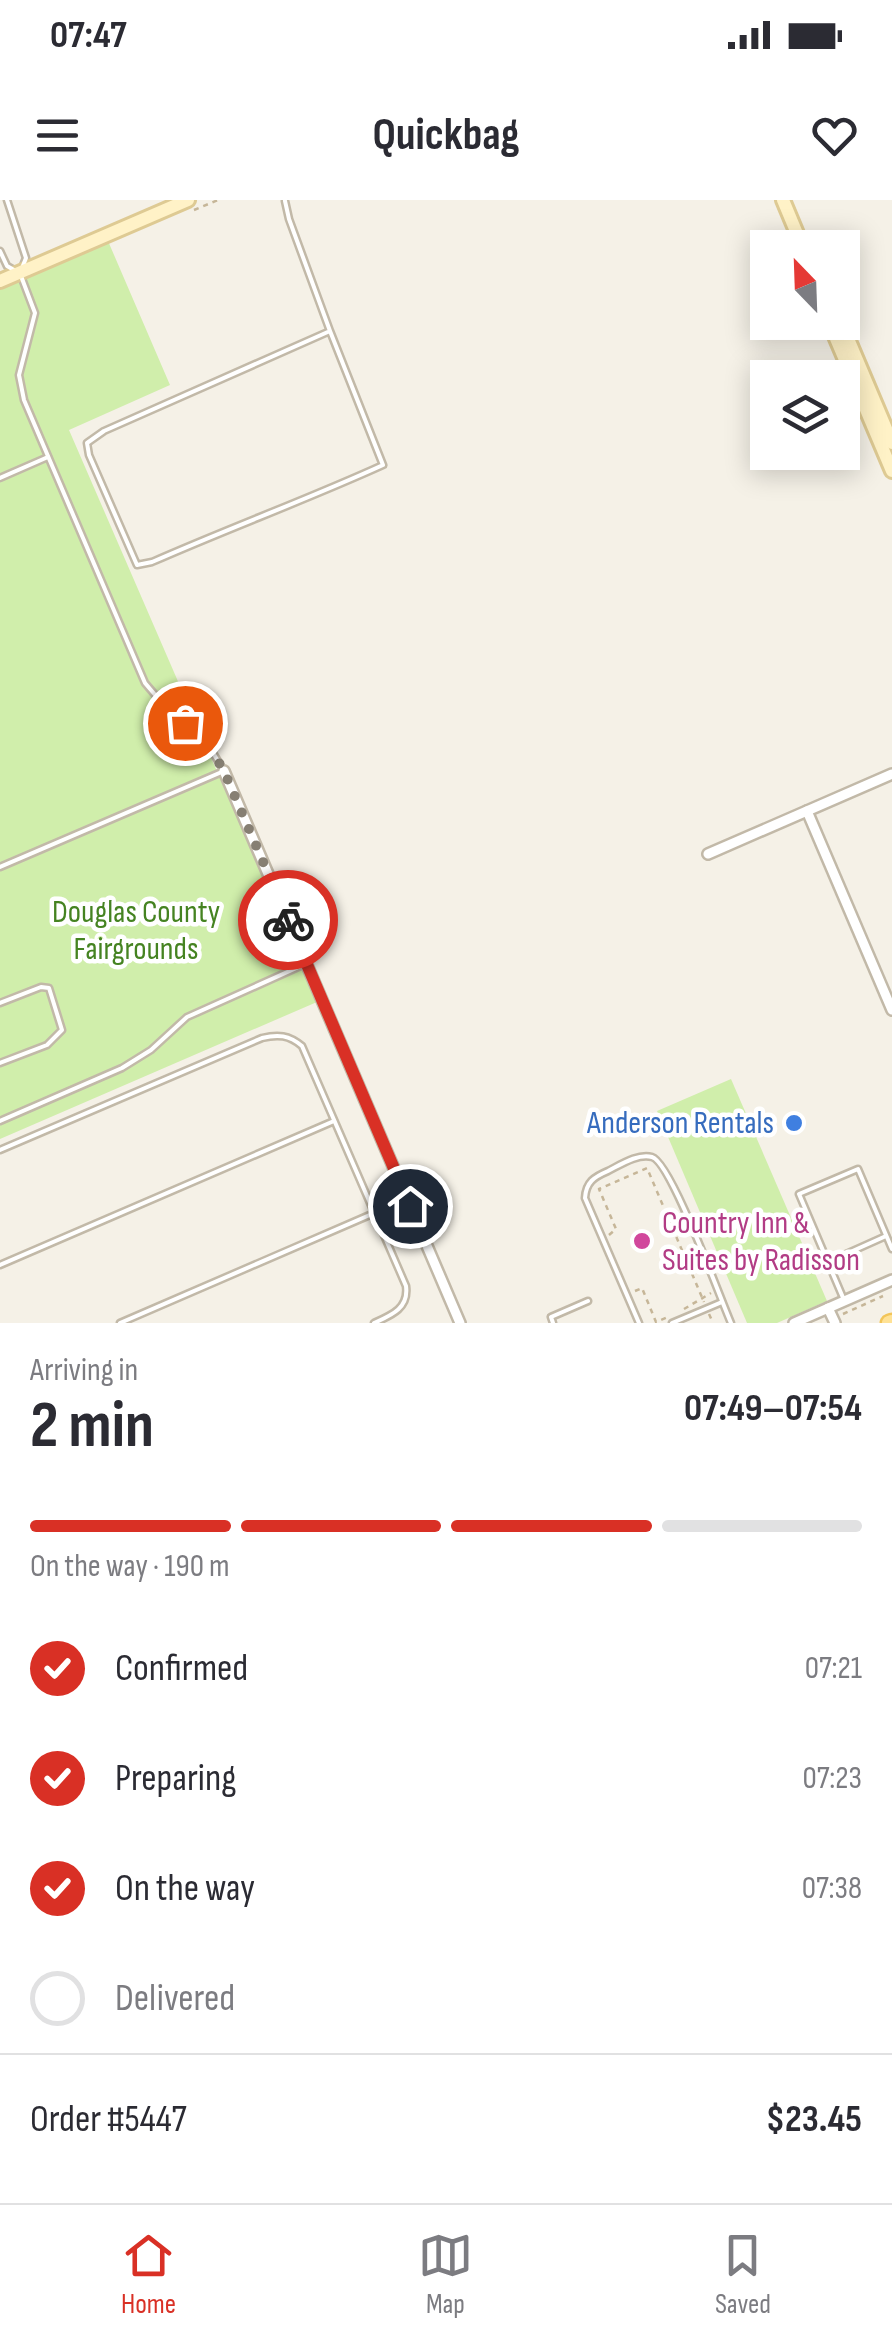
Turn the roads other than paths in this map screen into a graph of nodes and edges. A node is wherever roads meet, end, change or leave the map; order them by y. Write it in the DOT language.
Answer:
graph roads {
  1 [pos="7,200"];
  2 [pos="188,200"];
  3 [pos="287,200"];
  4 [pos="784,200"];
  5 [pos="796,230"];
  6 [pos="0,251"];
  7 [pos="20,272"];
  8 [pos="0,281"];
  9 [pos="330,331"];
  10 [pos="837,340"];
  11 [pos="849,340"];
  12 [pos="892,443"];
  13 [pos="48,457"];
  14 [pos="892,471"];
  15 [pos="0,478"];
  16 [pos="224,771"];
  17 [pos="892,774"];
  18 [pos="807,811"];
  19 [pos="708,854"];
  20 [pos="0,867"];
  21 [pos="307,963"];
  22 [pos="0,1003"];
  23 [pos="892,1010"];
  24 [pos="0,1063"];
  25 [pos="0,1121"];
  26 [pos="334,1121"];
  27 [pos="0,1150"];
  28 [pos="374,1213"];
  29 [pos="886,1236"];
  30 [pos="892,1249"];
  31 [pos="828,1262"];
  32 [pos="0,1265"];
  33 [pos="892,1280"];
  34 [pos="588,1301"];
  35 [pos="845,1301"];
  36 [pos="722,1302"];
  37 [pos="828,1308"];
  38 [pos="120,1323"];
  39 [pos="374,1323"];
  40 [pos="460,1323"];
  41 [pos="553,1323"];
  42 [pos="639,1323"];
  43 [pos="672,1323"];
  44 [pos="731,1323"];
  45 [pos="794,1323"];
  46 [pos="835,1323"];
  1 -- 7 [label="lane"];
  2 -- 7 [label="street"];
  3 -- 9 [label="lane"];
  4 -- 5 [label="street"];
  6 -- 7 [label="lane"];
  7 -- 8 [label="street"];
  7 -- 13 [label="lane"];
  9 -- 9 [label="lane"];
  10 -- 14 [label="street"];
  11 -- 12 [label="street"];
  13 -- 15 [label="lane"];
  13 -- 16 [label="lane"];
  16 -- 20 [label="lane"];
  16 -- 21 [label="street"];
  17 -- 18 [label="street"];
  18 -- 19 [label="street"];
  18 -- 23 [label="street"];
  21 -- 25 [label="lane"];
  21 -- 40 [label="street"];
  22 -- 24 [label="lane"];
  26 -- 27 [label="lane"];
  26 -- 28 [label="lane"];
  26 -- 32 [label="lane"];
  28 -- 38 [label="lane"];
  28 -- 39 [label="lane"];
  29 -- 30 [label="lane"];
  29 -- 31 [label="lane"];
  29 -- 31 [label="lane"];
  31 -- 35 [label="lane"];
  33 -- 35 [label="street"];
  34 -- 41 [label="lane"];
  35 -- 37 [label="street"];
  36 -- 42 [label="lane"];
  36 -- 43 [label="lane"];
  36 -- 44 [label="lane"];
  37 -- 45 [label="street"];
  37 -- 46 [label="street"];
}
